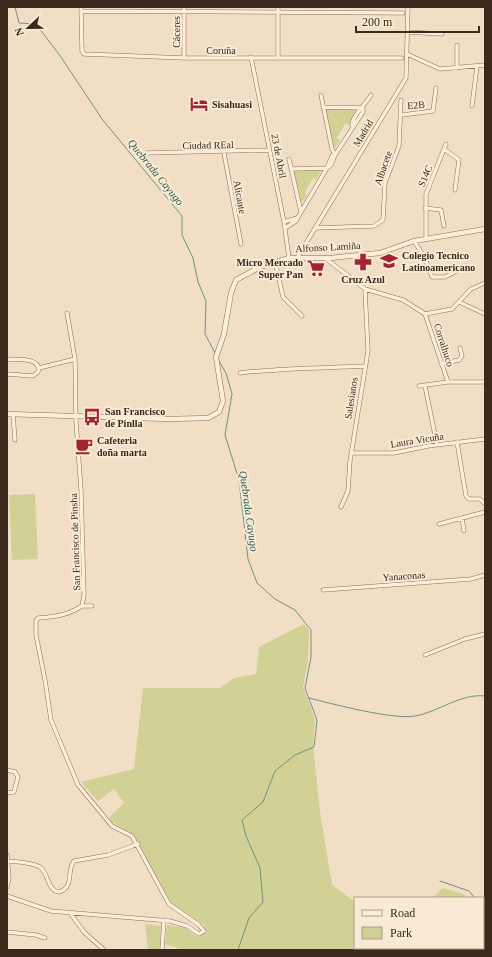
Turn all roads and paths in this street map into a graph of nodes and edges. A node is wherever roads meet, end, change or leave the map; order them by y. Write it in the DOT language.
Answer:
graph roads {
  1 [pos="278,7"];
  2 [pos="408,7"];
  3 [pos="81,9"];
  4 [pos="184,9"];
  5 [pos="278,12"];
  6 [pos="403,13"];
  7 [pos="408,32"];
  8 [pos="442,34"];
  9 [pos="457,45"];
  10 [pos="407,54"];
  11 [pos="184,58"];
  12 [pos="251,58"];
  13 [pos="278,58"];
  14 [pos="402,58"];
  15 [pos="485,65"];
  16 [pos="477,66"];
  17 [pos="457,68"];
  18 [pos="436,88"];
  19 [pos="321,95"];
  20 [pos="371,95"];
  21 [pos="401,100"];
  22 [pos="323,106"];
  23 [pos="472,106"];
  24 [pos="363,108"];
  25 [pos="402,115"];
  26 [pos="446,144"];
  27 [pos="444,149"];
  28 [pos="269,150"];
  29 [pos="146,153"];
  30 [pos="224,153"];
  31 [pos="335,154"];
  32 [pos="290,159"];
  33 [pos="327,168"];
  34 [pos="291,169"];
  35 [pos="455,190"];
  36 [pos="425,208"];
  37 [pos="301,212"];
  38 [pos="297,218"];
  39 [pos="284,222"];
  40 [pos="444,226"];
  41 [pos="285,228"];
  42 [pos="315,228"];
  43 [pos="485,229"];
  44 [pos="426,239"];
  45 [pos="414,241"];
  46 [pos="241,244"];
  47 [pos="289,258"];
  48 [pos="297,258"];
  49 [pos="324,258"];
  50 [pos="275,262"];
  51 [pos="466,266"];
  52 [pos="485,282"];
  53 [pos="364,289"];
  54 [pos="459,302"];
  55 [pos="67,313"];
  56 [pos="425,314"];
  57 [pos="485,314"];
  58 [pos="302,316"];
  59 [pos="460,348"];
  60 [pos="7,359"];
  61 [pos="75,359"];
  62 [pos="441,364"];
  63 [pos="364,366"];
  64 [pos="39,368"];
  65 [pos="240,373"];
  66 [pos="7,374"];
  67 [pos="448,382"];
  68 [pos="485,382"];
  69 [pos="419,386"];
  70 [pos="425,386"];
  71 [pos="7,414"];
  72 [pos="13,414"];
  73 [pos="76,416"];
  74 [pos="485,439"];
  75 [pos="15,440"];
  76 [pos="457,442"];
  77 [pos="437,445"];
  78 [pos="351,453"];
  79 [pos="485,504"];
  80 [pos="341,508"];
  81 [pos="485,512"];
  82 [pos="462,518"];
  83 [pos="439,524"];
  84 [pos="464,531"];
  85 [pos="485,575"];
  86 [pos="323,590"];
  87 [pos="82,606"];
  88 [pos="92,606"];
  89 [pos="485,634"];
  90 [pos="425,655"];
  91 [pos="7,770"];
  92 [pos="7,793"];
  93 [pos="138,844"];
  94 [pos="7,855"];
  95 [pos="8,861"];
  96 [pos="8,879"];
  97 [pos="7,887"];
  98 [pos="7,896"];
  99 [pos="70,913"];
  100 [pos="164,920"];
  101 [pos="7,932"];
  102 [pos="45,938"];
  103 [pos="104,950"];
  104 [pos="162,950"];
  1 -- 5 [label="street"];
  2 -- 7 [label="street, Madrid"];
  3 -- 4 [label="street"];
  3 -- 11 [label="street, Coruña"];
  4 -- 5 [label="street"];
  4 -- 11 [label="street, Cáceres"];
  5 -- 6 [label="street"];
  5 -- 13 [label="street"];
  7 -- 8 [label="street"];
  7 -- 10 [label="street, Madrid"];
  9 -- 17 [label="street"];
  10 -- 17 [label="street"];
  10 -- 42 [label="street, Madrid"];
  11 -- 12 [label="street, Coruña"];
  12 -- 13 [label="street, Coruña"];
  12 -- 28 [label="street, 23 de Abril"];
  13 -- 14 [label="street, Coruña"];
  15 -- 16 [label="street"];
  16 -- 17 [label="street"];
  16 -- 23 [label="street"];
  18 -- 25 [label="street, E2B"];
  19 -- 22 [label="street"];
  20 -- 24 [label="street"];
  21 -- 25 [label="street, Albacete"];
  22 -- 24 [label="street"];
  22 -- 31 [label="street"];
  24 -- 31 [label="street"];
  25 -- 42 [label="street, Albacete"];
  26 -- 27 [label="street, S14C"];
  27 -- 35 [label="street"];
  27 -- 36 [label="street, S14C"];
  28 -- 30 [label="street, Ciudad REal"];
  28 -- 39 [label="street, 23 de Abril"];
  29 -- 30 [label="street, Ciudad REal"];
  30 -- 46 [label="street, Alicante"];
  31 -- 33 [label="street"];
  32 -- 34 [label="street"];
  33 -- 34 [label="street"];
  33 -- 37 [label="street"];
  34 -- 37 [label="street"];
  36 -- 40 [label="street"];
  36 -- 44 [label="street, S14C"];
  37 -- 38 [label="street"];
  38 -- 39 [label="street"];
  38 -- 41 [label="street"];
  39 -- 41 [label="street, 23 de Abril"];
  41 -- 47 [label="street, 23 de Abril"];
  42 -- 48 [label="street, Madrid"];
  43 -- 44 [label="street, Alfonso Lamiña"];
  44 -- 45 [label="street, Alfonso Lamiña"];
  45 -- 49 [label="street, Alfonso Lamiña"];
  45 -- 51 [label="street"];
  47 -- 48 [label="street, Alfonso Lamiña"];
  47 -- 50 [label="street, Alfonso Lamiña"];
  48 -- 49 [label="street, Alfonso Lamiña"];
  49 -- 53 [label="street"];
  50 -- 58 [label="street"];
  50 -- 73 [label="street, Alfonso Lamiña"];
  52 -- 54 [label="street"];
  53 -- 56 [label="street"];
  53 -- 63 [label="street, Salesianos"];
  54 -- 56 [label="street"];
  54 -- 57 [label="street"];
  55 -- 61 [label="street, San Francisco de Pinsha"];
  56 -- 62 [label="street, Corralhuco"];
  59 -- 62 [label="street"];
  60 -- 64 [label="street"];
  61 -- 64 [label="street"];
  61 -- 73 [label="street, San Francisco de Pinsha"];
  62 -- 67 [label="street, Corralhuco"];
  63 -- 65 [label="street"];
  63 -- 78 [label="street, Salesianos"];
  64 -- 66 [label="street"];
  67 -- 68 [label="street"];
  67 -- 70 [label="street"];
  69 -- 70 [label="street"];
  70 -- 77 [label="street"];
  71 -- 72 [label="street, Alfonso Lamiña"];
  72 -- 73 [label="street, Alfonso Lamiña"];
  72 -- 75 [label="street"];
  73 -- 87 [label="street, San Francisco de Pinsha"];
  74 -- 76 [label="street, Laura Vicuña"];
  76 -- 77 [label="street, Laura Vicuña"];
  76 -- 79 [label="street"];
  77 -- 78 [label="street, Laura Vicuña"];
  78 -- 80 [label="street, Salesianos"];
  81 -- 82 [label="street"];
  82 -- 83 [label="street"];
  82 -- 84 [label="street"];
  85 -- 86 [label="street, Yanaconas"];
  87 -- 88 [label="street"];
  87 -- 93 [label="street"];
  89 -- 90 [label="street"];
  91 -- 92 [label="street"];
  93 -- 95 [label="street"];
  93 -- 100 [label="street"];
  94 -- 95 [label="street"];
  95 -- 96 [label="street"];
  96 -- 97 [label="street"];
  98 -- 99 [label="street"];
  99 -- 100 [label="street"];
  99 -- 103 [label="street"];
  100 -- 104 [label="street"];
  101 -- 102 [label="street"];
}
